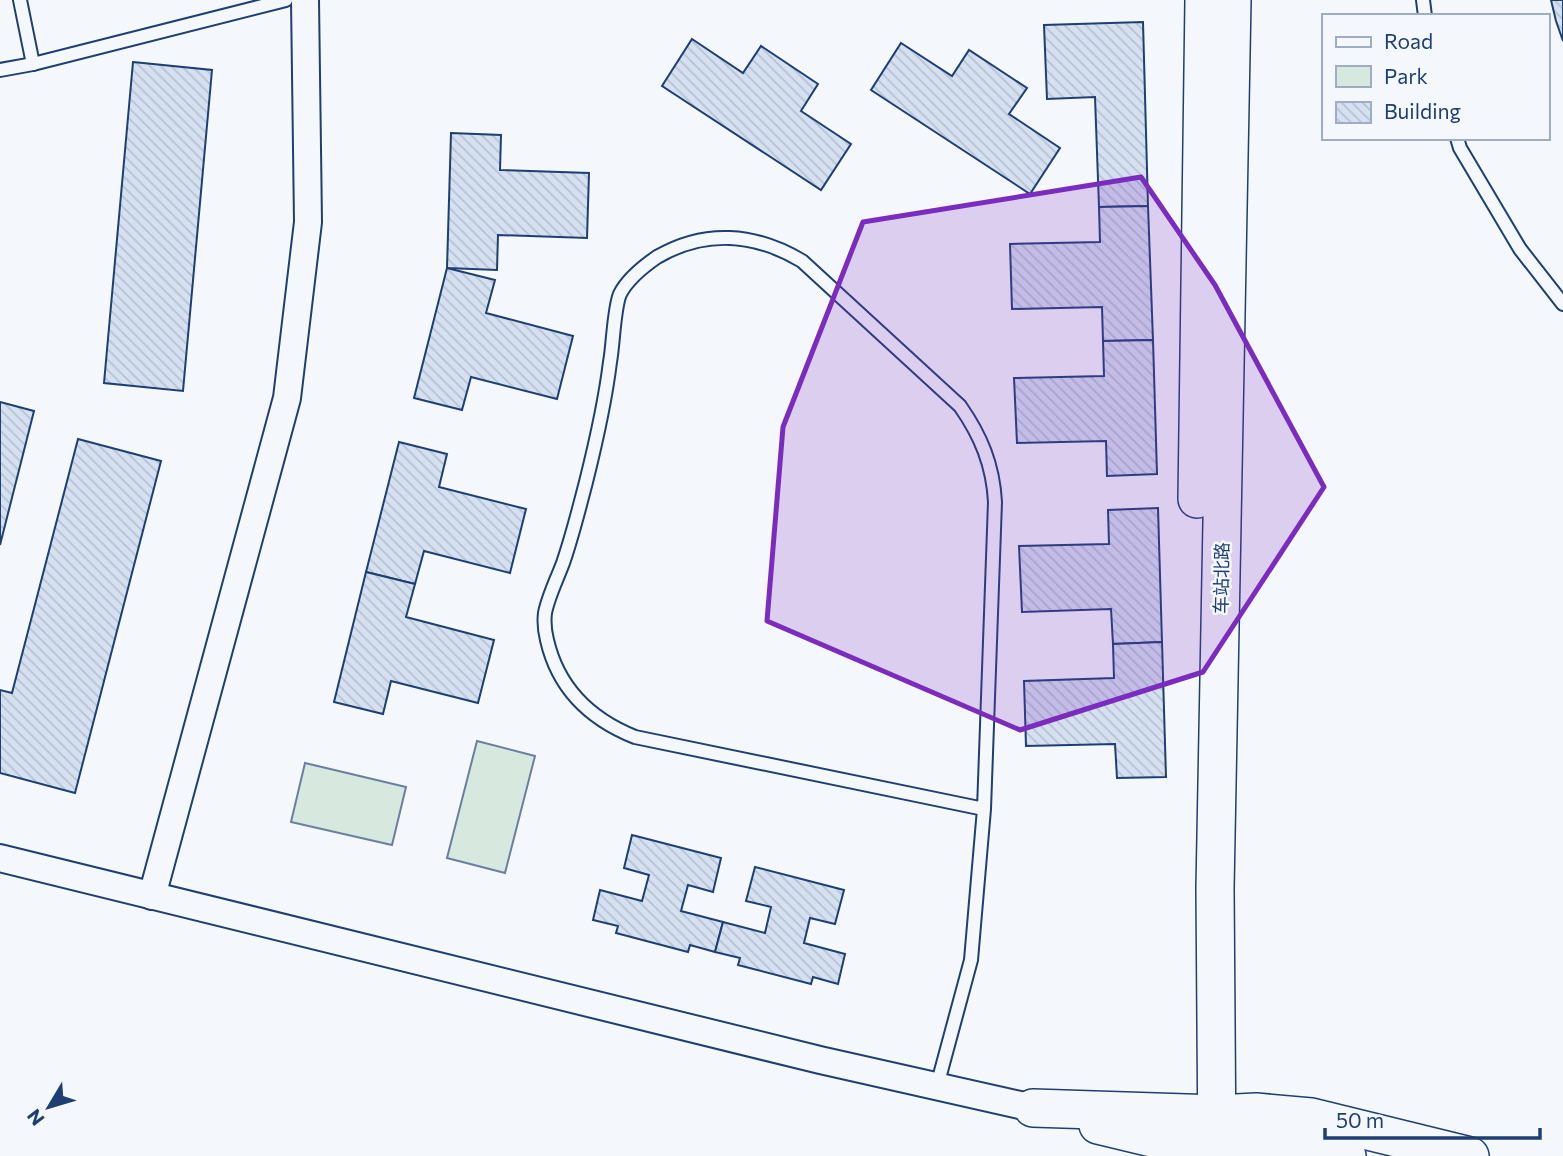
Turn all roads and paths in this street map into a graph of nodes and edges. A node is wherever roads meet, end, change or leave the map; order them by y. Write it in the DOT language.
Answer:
graph roads {
  1 [pos="20,0"];
  2 [pos="286,0"];
  3 [pos="305,0"];
  4 [pos="1204,0"];
  5 [pos="1232,0"];
  6 [pos="33,64"];
  7 [pos="0,70"];
  8 [pos="1458,140"];
  9 [pos="1563,304"];
  10 [pos="984,809"];
  11 [pos="0,858"];
  12 [pos="152,896"];
  13 [pos="937,1086"];
  14 [pos="1033,1108"];
  15 [pos="1206,1137"];
  16 [pos="1347,1156"];
  17 [pos="1470,1156"];
  1 -- 6 [label="lane"];
  2 -- 6 [label="lane"];
  3 -- 12 [label="street"];
  4 -- 15 [label="street, 车站北路"];
  5 -- 15 [label="street, 车站北路"];
  6 -- 7 [label="lane"];
  8 -- 9 [label="lane"];
  10 -- 10 [label="lane"];
  10 -- 13 [label="lane"];
  11 -- 12 [label="street"];
  12 -- 13 [label="street"];
  13 -- 14 [label="street"];
  14 -- 15 [label="street"];
  15 -- 16 [label="street"];
  15 -- 17 [label="street"];
}
